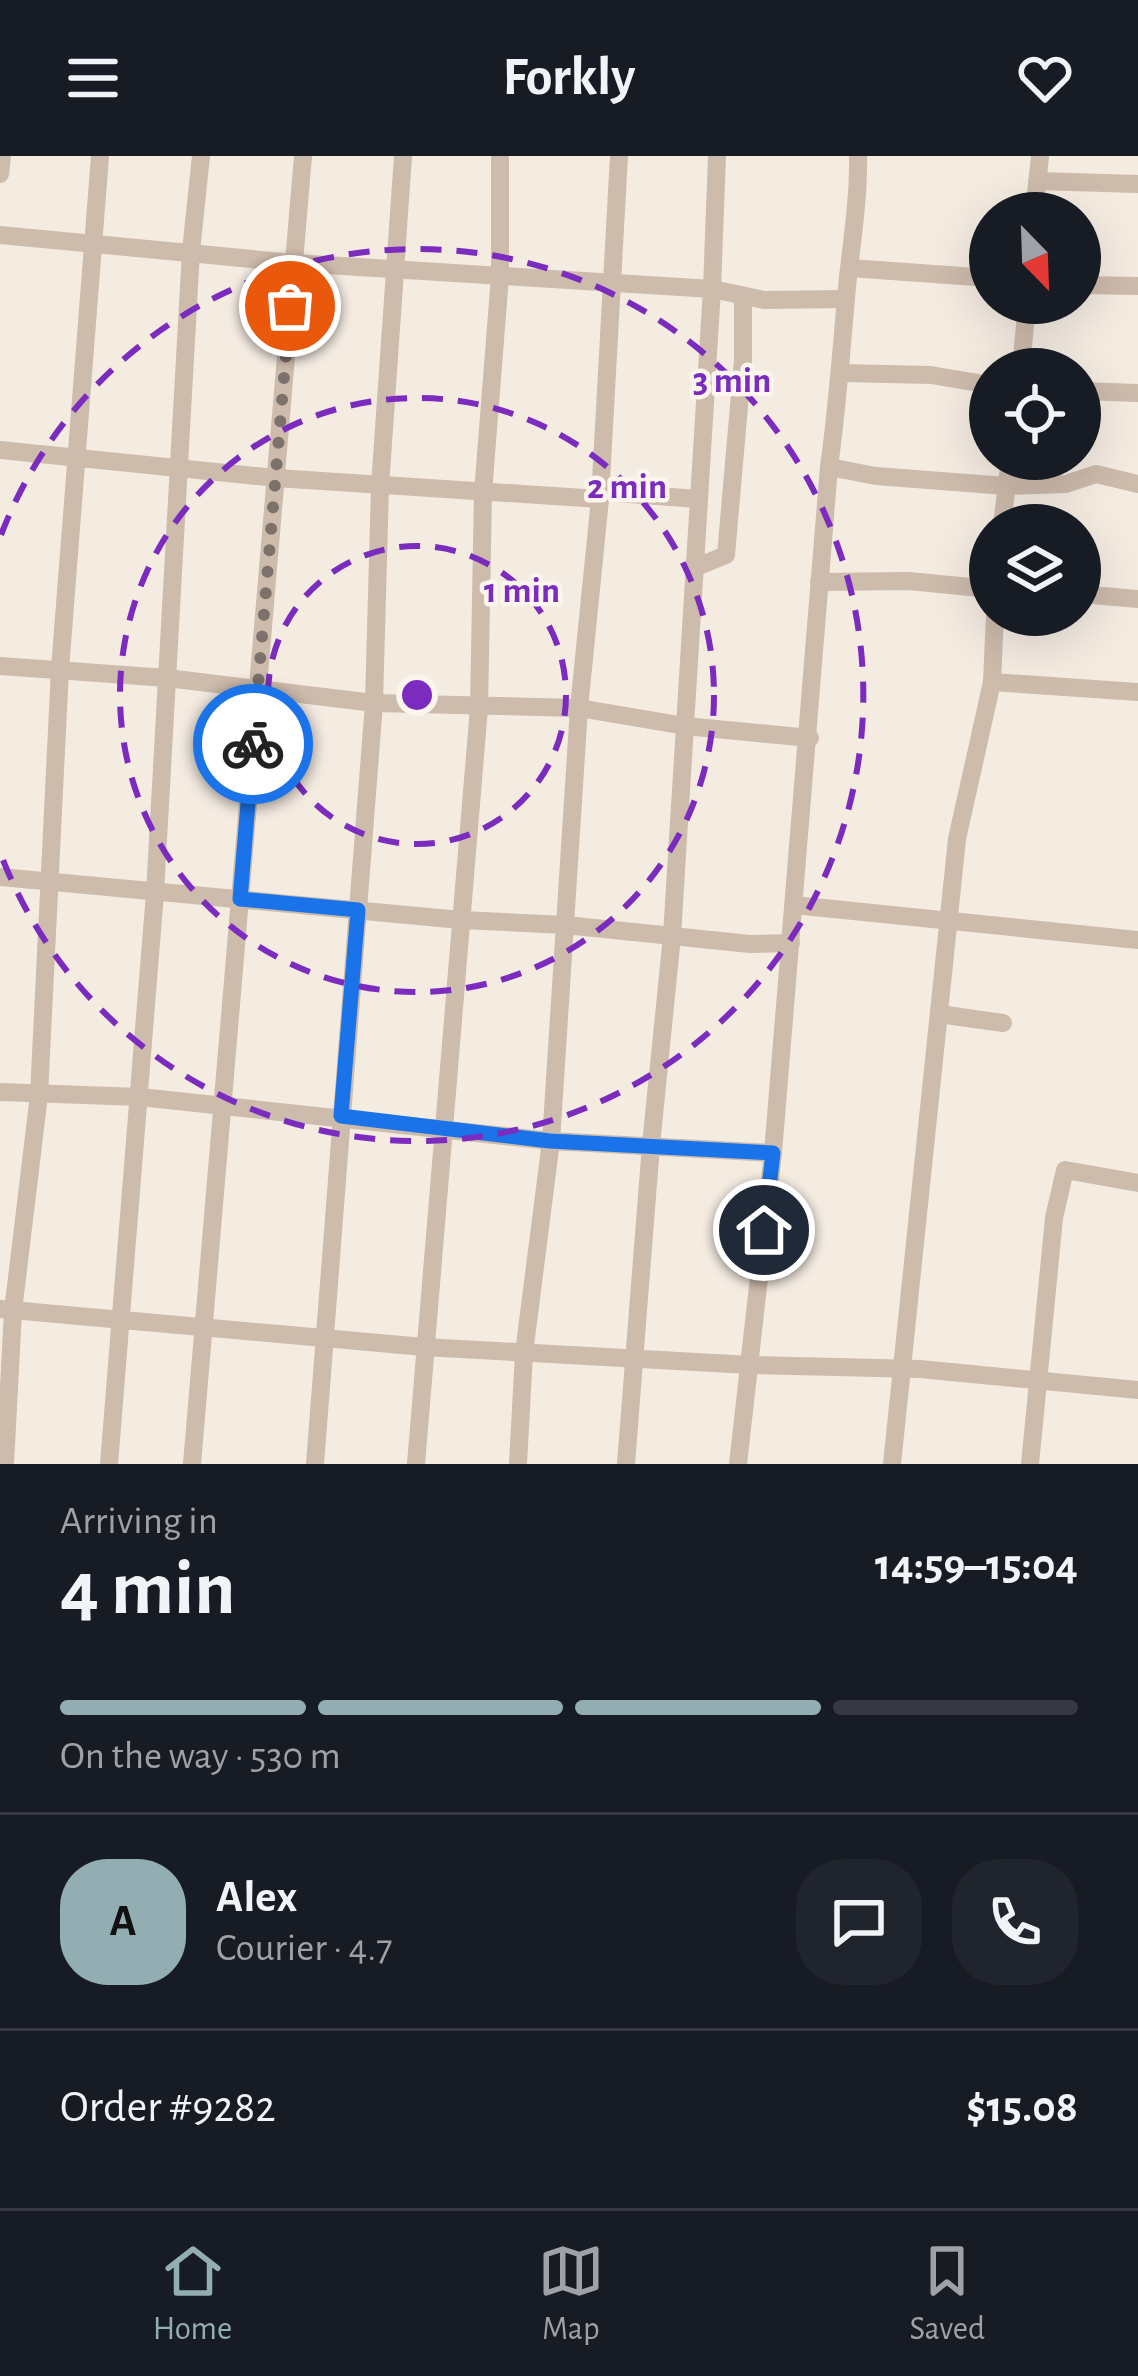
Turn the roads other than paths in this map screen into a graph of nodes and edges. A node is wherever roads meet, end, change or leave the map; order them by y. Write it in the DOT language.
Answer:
graph roads {
  1 [pos="2,156"];
  2 [pos="100,156"];
  3 [pos="201,156"];
  4 [pos="303,156"];
  5 [pos="404,156"];
  6 [pos="500,156"];
  7 [pos="619,156"];
  8 [pos="717,156"];
  9 [pos="858,156"];
  10 [pos="1040,156"];
  11 [pos="0,174"];
  12 [pos="1037,181"];
  13 [pos="1138,184"];
  14 [pos="1036,192"];
  15 [pos="0,235"];
  16 [pos="93,244"];
  17 [pos="191,251"];
  18 [pos="294,263"];
  19 [pos="850,268"];
  20 [pos="394,269"];
  21 [pos="500,276"];
  22 [pos="969,276"];
  23 [pos="611,282"];
  24 [pos="1101,285"];
  25 [pos="1138,286"];
  26 [pos="712,289"];
  27 [pos="743,296"];
  28 [pos="846,298"];
  29 [pos="842,374"];
  30 [pos="969,381"];
  31 [pos="1101,391"];
  32 [pos="1138,392"];
  33 [pos="0,450"];
  34 [pos="74,458"];
  35 [pos="829,467"];
  36 [pos="182,468"];
  37 [pos="276,478"];
  38 [pos="1007,480"];
  39 [pos="1138,484"];
  40 [pos="380,486"];
  41 [pos="1006,486"];
  42 [pos="483,493"];
  43 [pos="600,495"];
  44 [pos="699,499"];
  45 [pos="1004,504"];
  46 [pos="694,568"];
  47 [pos="819,582"];
  48 [pos="969,587"];
  49 [pos="1101,596"];
  50 [pos="1138,599"];
  51 [pos="993,636"];
  52 [pos="0,666"];
  53 [pos="60,669"];
  54 [pos="167,678"];
  55 [pos="992,682"];
  56 [pos="258,688"];
  57 [pos="1138,692"];
  58 [pos="374,703"];
  59 [pos="479,708"];
  60 [pos="579,708"];
  61 [pos="685,726"];
  62 [pos="810,738"];
  63 [pos="0,877"];
  64 [pos="52,882"];
  65 [pos="155,892"];
  66 [pos="240,899"];
  67 [pos="794,905"];
  68 [pos="358,910"];
  69 [pos="461,920"];
  70 [pos="948,923"];
  71 [pos="565,925"];
  72 [pos="673,936"];
  73 [pos="1138,940"];
  74 [pos="791,944"];
  75 [pos="939,1014"];
  76 [pos="1003,1023"];
  77 [pos="0,1092"];
  78 [pos="39,1095"];
  79 [pos="140,1097"];
  80 [pos="222,1108"];
  81 [pos="341,1116"];
  82 [pos="443,1128"];
  83 [pos="550,1141"];
  84 [pos="651,1145"];
  85 [pos="773,1153"];
  86 [pos="1138,1184"];
  87 [pos="6,1310"];
  88 [pos="118,1319"];
  89 [pos="204,1326"];
  90 [pos="325,1340"];
  91 [pos="424,1347"];
  92 [pos="524,1353"];
  93 [pos="632,1360"];
  94 [pos="750,1365"];
  95 [pos="901,1372"];
  96 [pos="1040,1379"];
  97 [pos="1138,1390"];
  98 [pos="5,1464"];
  99 [pos="109,1464"];
  100 [pos="192,1464"];
  101 [pos="315,1464"];
  102 [pos="416,1464"];
  103 [pos="518,1464"];
  104 [pos="626,1464"];
  105 [pos="738,1464"];
  106 [pos="892,1464"];
  107 [pos="1030,1464"];
  1 -- 11 [label="street"];
  2 -- 16 [label="street"];
  3 -- 17 [label="street"];
  4 -- 18 [label="street"];
  5 -- 20 [label="street"];
  6 -- 21 [label="street"];
  7 -- 23 [label="street"];
  8 -- 26 [label="street"];
  9 -- 19 [label="street"];
  10 -- 12 [label="street"];
  12 -- 13 [label="street"];
  12 -- 14 [label="street"];
  15 -- 16 [label="street"];
  16 -- 17 [label="street"];
  16 -- 34 [label="street"];
  17 -- 18 [label="street"];
  17 -- 36 [label="street"];
  18 -- 20 [label="street"];
  18 -- 37 [label="street"];
  19 -- 22 [label="street"];
  19 -- 28 [label="street"];
  20 -- 21 [label="street"];
  20 -- 40 [label="street"];
  21 -- 23 [label="street"];
  21 -- 42 [label="street"];
  23 -- 26 [label="street"];
  23 -- 43 [label="street"];
  24 -- 25 [label="street"];
  26 -- 27 [label="street"];
  26 -- 44 [label="street"];
  27 -- 28 [label="street"];
  27 -- 46 [label="street"];
  28 -- 29 [label="street"];
  29 -- 30 [label="street"];
  29 -- 35 [label="street"];
  31 -- 32 [label="street"];
  33 -- 34 [label="street"];
  34 -- 36 [label="street"];
  34 -- 53 [label="street"];
  35 -- 41 [label="street"];
  35 -- 47 [label="street"];
  36 -- 37 [label="street"];
  36 -- 54 [label="street"];
  37 -- 40 [label="street"];
  37 -- 56 [label="street"];
  38 -- 41 [label="street"];
  39 -- 41 [label="street"];
  40 -- 42 [label="street"];
  40 -- 58 [label="street"];
  41 -- 45 [label="street"];
  42 -- 43 [label="street"];
  42 -- 59 [label="street"];
  43 -- 44 [label="street"];
  43 -- 60 [label="street"];
  44 -- 46 [label="street"];
  46 -- 61 [label="street"];
  47 -- 48 [label="street"];
  47 -- 62 [label="street"];
  49 -- 50 [label="street"];
  51 -- 55 [label="street"];
  52 -- 53 [label="street"];
  53 -- 54 [label="street"];
  53 -- 64 [label="street"];
  54 -- 56 [label="street"];
  54 -- 65 [label="street"];
  55 -- 57 [label="street"];
  55 -- 70 [label="street"];
  56 -- 58 [label="street"];
  56 -- 66 [label="street"];
  58 -- 59 [label="street"];
  58 -- 68 [label="street"];
  59 -- 60 [label="street"];
  59 -- 69 [label="street"];
  60 -- 61 [label="street"];
  60 -- 71 [label="street"];
  61 -- 62 [label="street"];
  61 -- 72 [label="street"];
  62 -- 67 [label="street"];
  63 -- 64 [label="street"];
  64 -- 65 [label="street"];
  64 -- 78 [label="street"];
  65 -- 66 [label="street"];
  65 -- 79 [label="street"];
  66 -- 68 [label="street"];
  66 -- 80 [label="street"];
  67 -- 70 [label="street"];
  67 -- 74 [label="street"];
  68 -- 69 [label="street"];
  68 -- 81 [label="street"];
  69 -- 71 [label="street"];
  69 -- 82 [label="street"];
  70 -- 73 [label="street"];
  70 -- 75 [label="street"];
  71 -- 72 [label="street"];
  71 -- 83 [label="street"];
  72 -- 74 [label="street"];
  72 -- 84 [label="street"];
  74 -- 85 [label="street"];
  75 -- 76 [label="street"];
  75 -- 95 [label="street"];
  77 -- 78 [label="street"];
  78 -- 79 [label="street"];
  78 -- 87 [label="street"];
  79 -- 80 [label="street"];
  79 -- 88 [label="street"];
  80 -- 81 [label="street"];
  80 -- 89 [label="street"];
  81 -- 82 [label="street"];
  81 -- 90 [label="street"];
  82 -- 83 [label="street"];
  82 -- 91 [label="street"];
  83 -- 84 [label="street"];
  83 -- 92 [label="street"];
  84 -- 85 [label="street"];
  84 -- 93 [label="street"];
  85 -- 94 [label="street"];
  86 -- 96 [label="street"];
  87 -- 88 [label="street"];
  87 -- 98 [label="street"];
  88 -- 89 [label="street"];
  88 -- 99 [label="street"];
  89 -- 90 [label="street"];
  89 -- 100 [label="street"];
  90 -- 91 [label="street"];
  90 -- 101 [label="street"];
  91 -- 92 [label="street"];
  91 -- 102 [label="street"];
  92 -- 93 [label="street"];
  92 -- 103 [label="street"];
  93 -- 94 [label="street"];
  93 -- 104 [label="street"];
  94 -- 95 [label="street"];
  94 -- 105 [label="street"];
  95 -- 96 [label="street"];
  95 -- 106 [label="street"];
  96 -- 97 [label="street"];
  96 -- 107 [label="street"];
}
